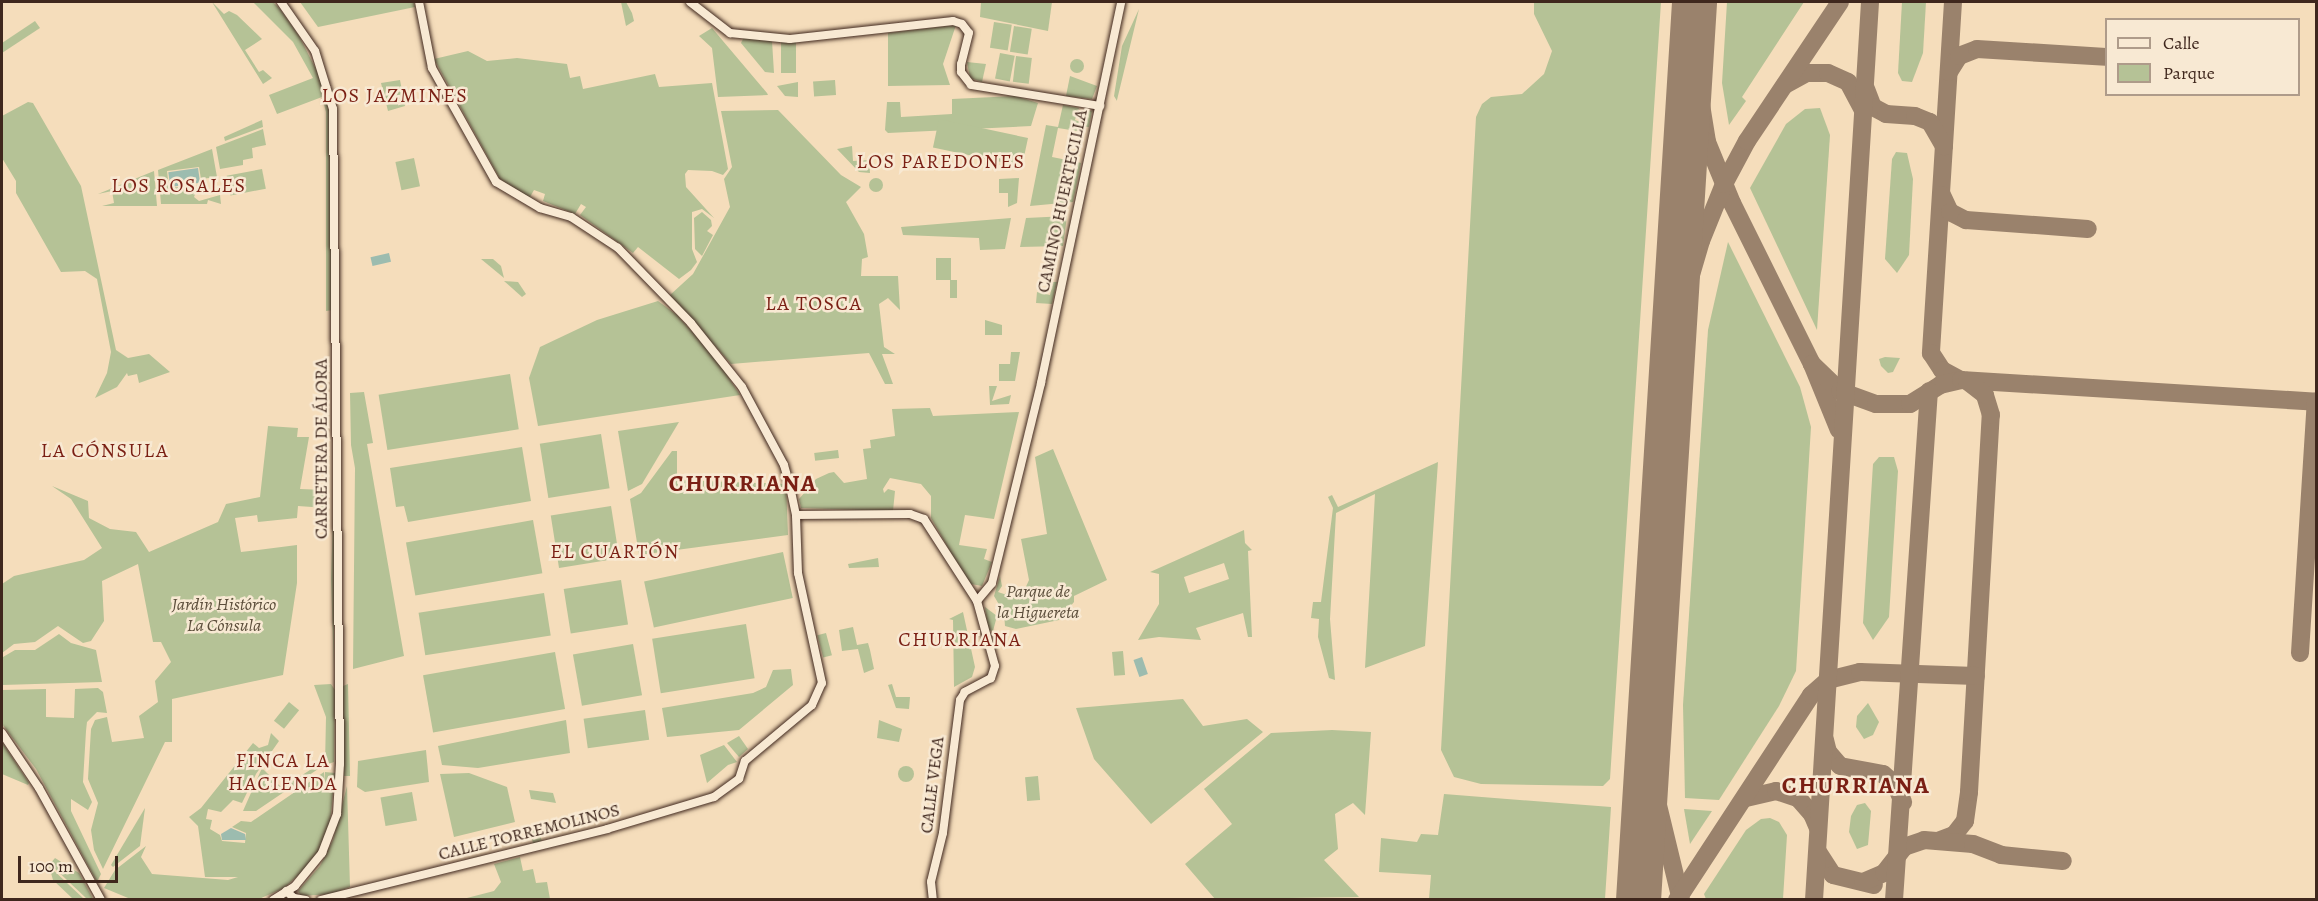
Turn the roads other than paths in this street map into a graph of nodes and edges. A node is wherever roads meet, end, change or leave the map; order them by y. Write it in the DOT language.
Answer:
graph roads {
  1 [pos="281,2"];
  2 [pos="418,2"];
  3 [pos="690,2"];
  4 [pos="1120,2"];
  5 [pos="1100,106"];
  6 [pos="796,514"];
  7 [pos="980,599"];
  8 [pos="2,733"];
  9 [pos="286,891"];
  10 [pos="98,895"];
  11 [pos="105,900"];
  12 [pos="273,900"];
  13 [pos="306,900"];
  14 [pos="321,900"];
  15 [pos="933,900"];
  1 -- 9 [label="street, CARRETERA DE ÁLORA"];
  2 -- 6 [label="street"];
  3 -- 5 [label="street"];
  4 -- 5 [label="street, CAMINO HUERTECILLA"];
  5 -- 7 [label="street, CAMINO HUERTECILLA"];
  6 -- 7 [label="street"];
  6 -- 14 [label="street, CALLE TORREMOLINOS"];
  7 -- 15 [label="street, CALLE VEGA"];
  8 -- 10 [label="street"];
  9 -- 12 [label="street, CARRETERA DE ÁLORA"];
  9 -- 13 [label="street"];
  10 -- 11 [label="street"];
}
